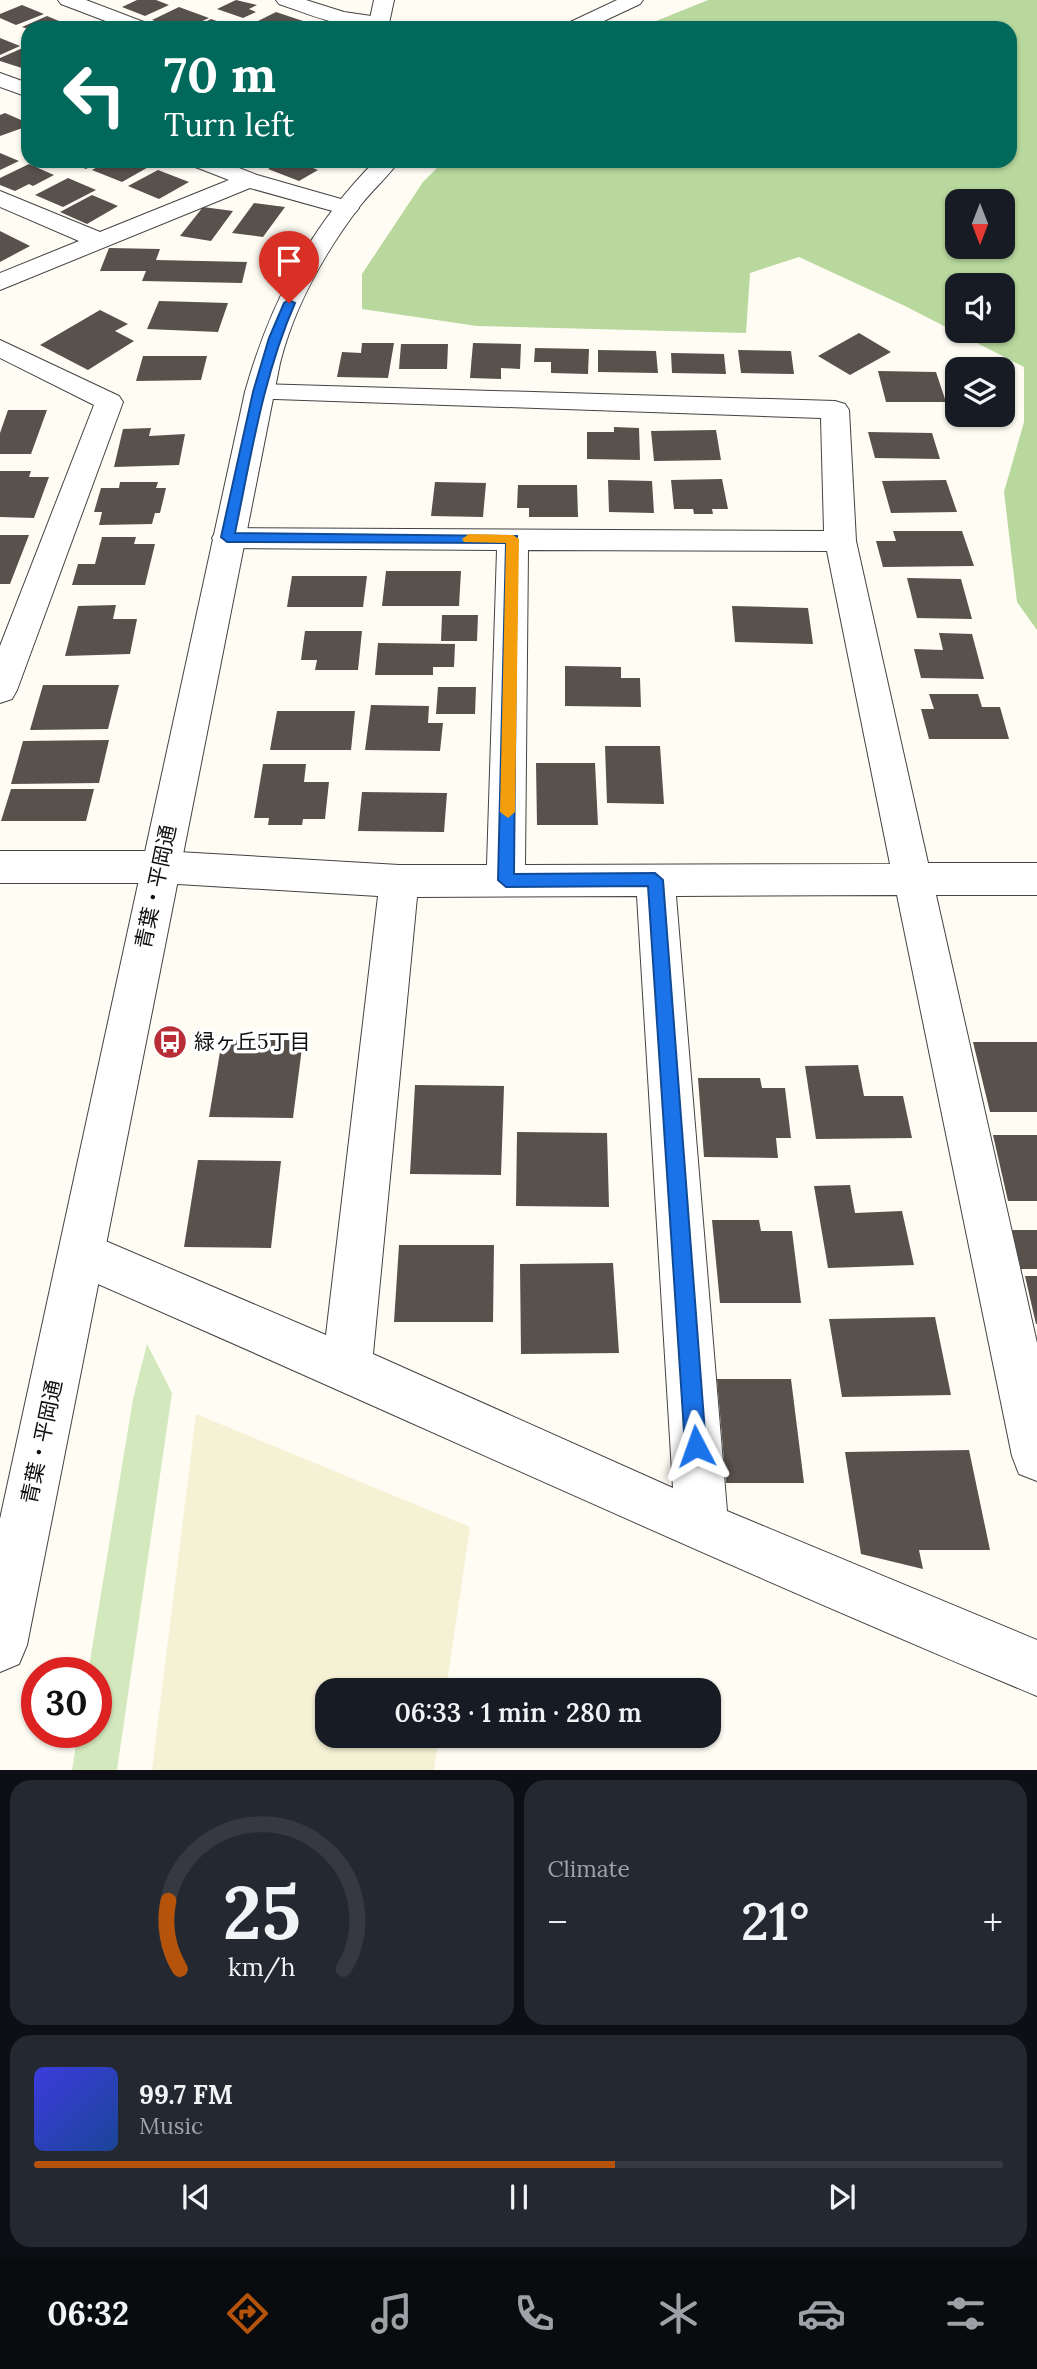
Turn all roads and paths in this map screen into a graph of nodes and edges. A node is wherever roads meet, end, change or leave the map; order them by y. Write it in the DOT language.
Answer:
graph roads {
  1 [pos="68,0"];
  2 [pos="286,0"];
  3 [pos="384,0"];
  4 [pos="633,0"];
  5 [pos="124,21"];
  6 [pos="357,21"];
  7 [pos="379,21"];
  8 [pos="588,21"];
  9 [pos="0,79"];
  10 [pos="21,88"];
  11 [pos="219,168"];
  12 [pos="382,168"];
  13 [pos="249,180"];
  14 [pos="0,198"];
  15 [pos="347,208"];
  16 [pos="100,241"];
  17 [pos="0,282"];
  18 [pos="0,348"];
  19 [pos="259,392"];
  20 [pos="227,537"];
  21 [pos="513,539"];
  22 [pos="840,541"];
  23 [pos="0,690"];
  24 [pos="0,867"];
  25 [pos="160,867"];
  26 [pos="1037,878"];
  27 [pos="911,879"];
  28 [pos="506,880"];
  29 [pos="655,880"];
  30 [pos="399,881"];
  31 [pos="82,1254"];
  32 [pos="347,1368"];
  33 [pos="1037,1456"];
  34 [pos="702,1527"];
  35 [pos="0,1645"];
  36 [pos="1037,1668"];
  1 -- 5 [label="street"];
  2 -- 6 [label="street"];
  3 -- 7 [label="street"];
  4 -- 8 [label="street"];
  9 -- 10 [label="street"];
  11 -- 13 [label="street"];
  12 -- 15 [label="street, 青葉・平岡通"];
  13 -- 15 [label="street"];
  13 -- 16 [label="street"];
  14 -- 16 [label="street"];
  15 -- 19 [label="street, 青葉・平岡通"];
  16 -- 17 [label="street"];
  18 -- 23 [label="street"];
  19 -- 20 [label="street, 青葉・平岡通"];
  19 -- 22 [label="street"];
  20 -- 21 [label="street"];
  20 -- 25 [label="street, 青葉・平岡通"];
  21 -- 22 [label="street"];
  21 -- 28 [label="street"];
  22 -- 27 [label="street"];
  24 -- 25 [label="street"];
  25 -- 30 [label="street"];
  25 -- 31 [label="street, 青葉・平岡通"];
  26 -- 27 [label="street"];
  27 -- 29 [label="street"];
  27 -- 33 [label="street"];
  28 -- 29 [label="street"];
  28 -- 30 [label="street"];
  29 -- 34 [label="street"];
  30 -- 32 [label="street"];
  31 -- 32 [label="street"];
  31 -- 35 [label="street, 青葉・平岡通"];
  32 -- 34 [label="street"];
  34 -- 36 [label="street"];
}
